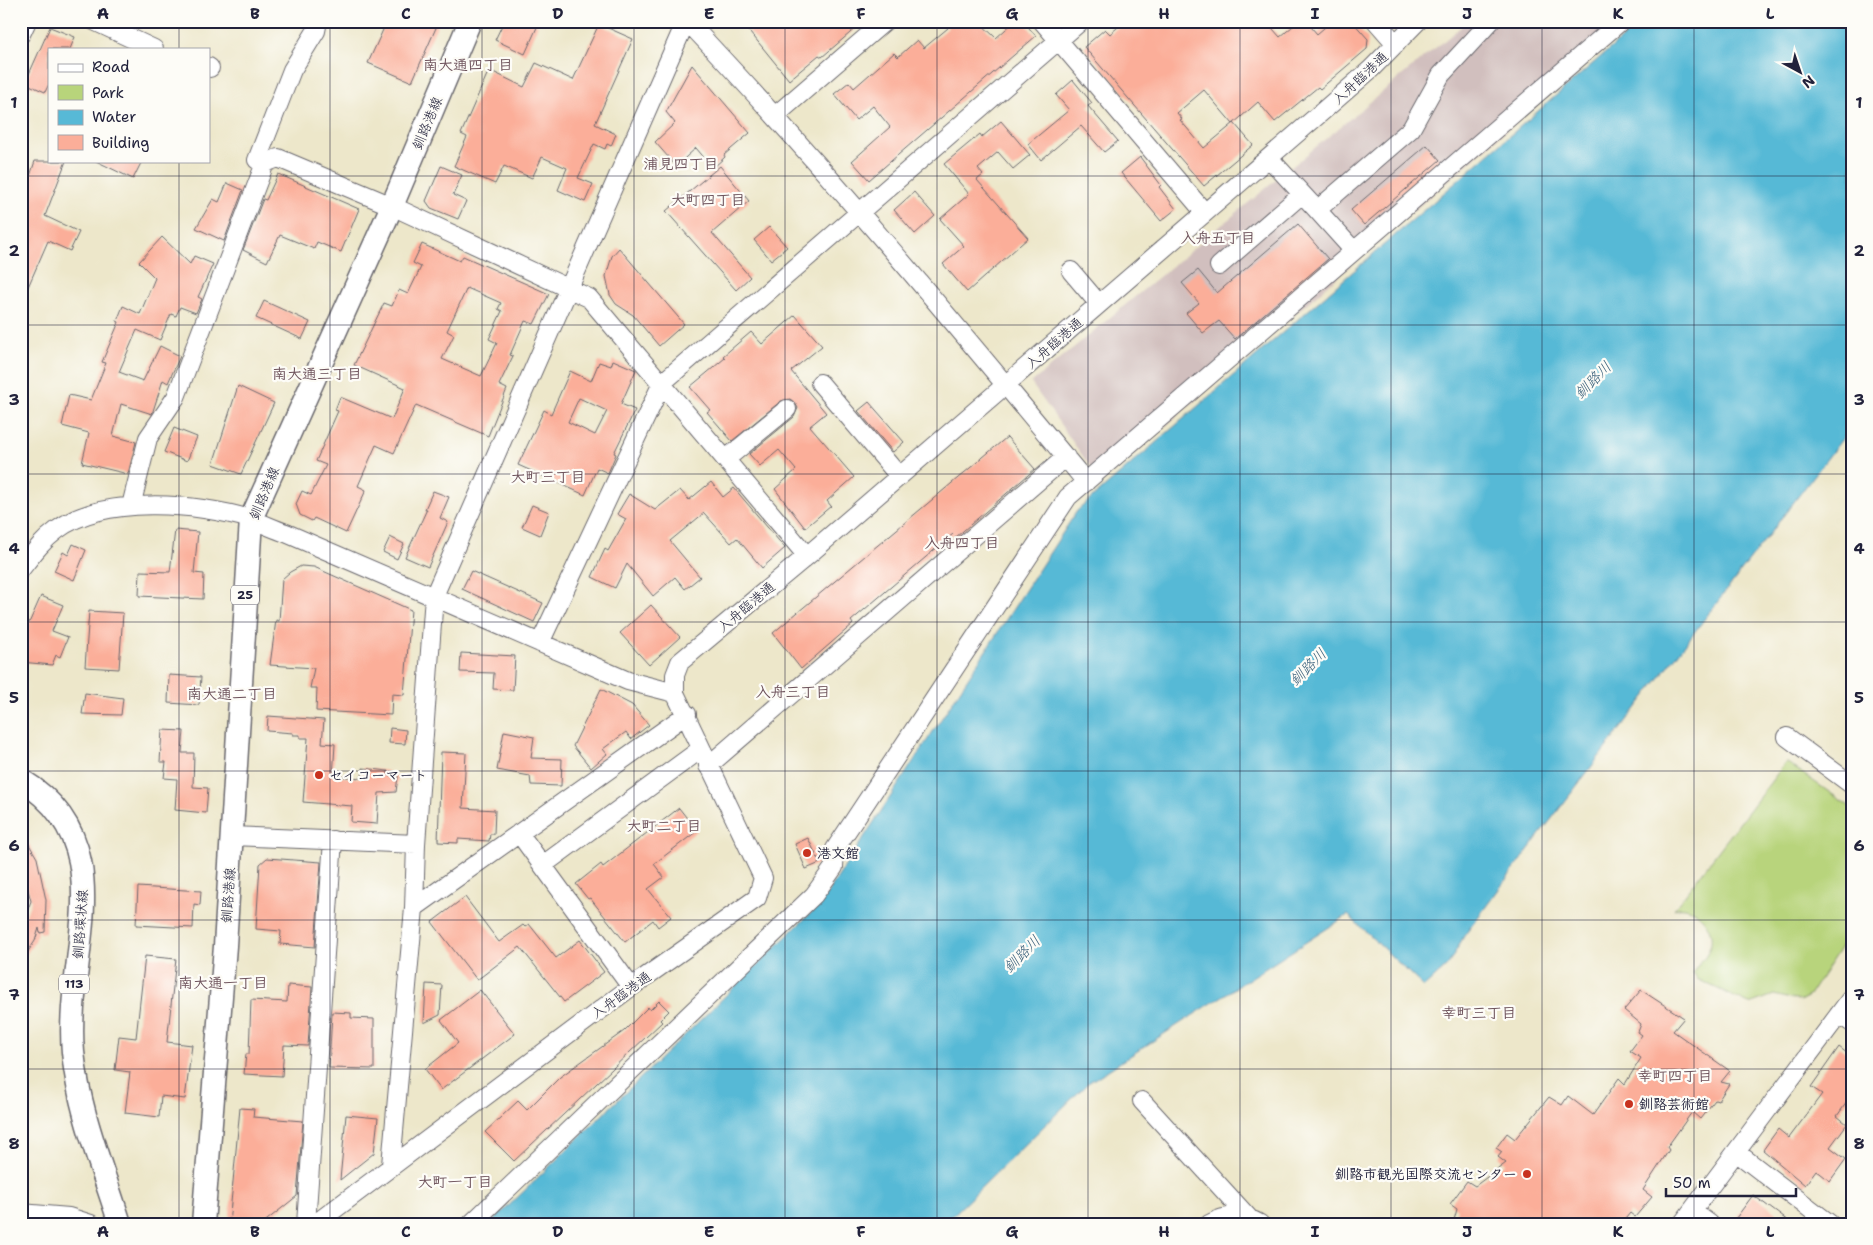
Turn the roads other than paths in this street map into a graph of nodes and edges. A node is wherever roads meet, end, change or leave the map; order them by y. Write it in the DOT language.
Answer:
graph roads {
  1 [pos="27,21"];
  2 [pos="94,21"];
  3 [pos="318,21"];
  4 [pos="470,21"];
  5 [pos="687,21"];
  6 [pos="885,21"];
  7 [pos="1042,21"];
  8 [pos="1081,21"];
  9 [pos="1376,21"];
  10 [pos="1418,21"];
  11 [pos="1491,21"];
  12 [pos="1621,21"];
  13 [pos="21,34"];
  14 [pos="1058,41"];
  15 [pos="1396,44"];
  16 [pos="152,48"];
  17 [pos="776,115"];
  18 [pos="1269,158"];
  19 [pos="265,163"];
  20 [pos="1302,194"];
  21 [pos="392,206"];
  22 [pos="1317,210"];
  23 [pos="859,212"];
  24 [pos="1204,213"];
  25 [pos="1354,251"];
  26 [pos="1219,266"];
  27 [pos="1071,272"];
  28 [pos="569,287"];
  29 [pos="1099,304"];
  30 [pos="662,383"];
  31 [pos="820,383"];
  32 [pos="1006,384"];
  33 [pos="787,409"];
  34 [pos="1066,457"];
  35 [pos="726,460"];
  36 [pos="899,476"];
  37 [pos="1086,482"];
  38 [pos="131,506"];
  39 [pos="251,520"];
  40 [pos="808,556"];
  41 [pos="21,569"];
  42 [pos="434,596"];
  43 [pos="540,643"];
  44 [pos="675,692"];
  45 [pos="687,714"];
  46 [pos="1787,737"];
  47 [pos="701,749"];
  48 [pos="708,766"];
  49 [pos="21,780"];
  50 [pos="1852,785"];
  51 [pos="519,833"];
  52 [pos="232,836"];
  53 [pos="333,840"];
  54 [pos="416,844"];
  55 [pos="543,865"];
  56 [pos="414,908"];
  57 [pos="631,987"];
  58 [pos="1852,997"];
  59 [pos="1845,1018"];
  60 [pos="1142,1101"];
  61 [pos="1736,1152"];
  62 [pos="391,1165"];
  63 [pos="21,1213"];
  64 [pos="117,1214"];
  65 [pos="1687,1217"];
  66 [pos="1254,1220"];
  67 [pos="201,1221"];
  68 [pos="91,1224"];
  69 [pos="129,1224"];
  70 [pos="306,1224"];
  71 [pos="315,1224"];
  72 [pos="471,1224"];
  73 [pos="1209,1224"];
  74 [pos="1710,1224"];
  75 [pos="1830,1224"];
  1 -- 13 [label="street"];
  2 -- 16 [label="street"];
  3 -- 19 [label="street"];
  4 -- 21 [label="main road, 釧路港線 / 25"];
  5 -- 17 [label="street"];
  5 -- 28 [label="street"];
  6 -- 17 [label="street"];
  7 -- 14 [label="street"];
  8 -- 14 [label="street"];
  9 -- 15 [label="street"];
  10 -- 15 [label="street, 入舟臨港通"];
  11 -- 22 [label="street"];
  12 -- 25 [label="street"];
  14 -- 23 [label="street"];
  14 -- 24 [label="street"];
  15 -- 18 [label="street, 入舟臨港通"];
  17 -- 23 [label="street"];
  18 -- 20 [label="street"];
  18 -- 24 [label="street, 入舟臨港通"];
  19 -- 21 [label="street"];
  19 -- 38 [label="street"];
  20 -- 22 [label="street"];
  20 -- 26 [label="street"];
  21 -- 28 [label="street"];
  21 -- 39 [label="main road, 釧路港線 / 25"];
  22 -- 25 [label="street"];
  23 -- 30 [label="street"];
  23 -- 32 [label="street"];
  24 -- 29 [label="street, 入舟臨港通"];
  25 -- 37 [label="street"];
  27 -- 29 [label="street"];
  28 -- 30 [label="street"];
  28 -- 42 [label="street"];
  29 -- 32 [label="street, 入舟臨港通"];
  30 -- 35 [label="street"];
  30 -- 43 [label="street"];
  31 -- 36 [label="street"];
  32 -- 34 [label="street"];
  32 -- 36 [label="street, 入舟臨港通"];
  33 -- 35 [label="street"];
  34 -- 37 [label="street"];
  34 -- 48 [label="street"];
  35 -- 40 [label="street"];
  36 -- 40 [label="street, 入舟臨港通"];
  37 -- 72 [label="street"];
  38 -- 39 [label="street"];
  38 -- 41 [label="street"];
  39 -- 42 [label="street"];
  39 -- 52 [label="main road, 釧路港線 / 25"];
  40 -- 44 [label="street, 入舟臨港通"];
  42 -- 43 [label="street"];
  42 -- 54 [label="street"];
  43 -- 44 [label="street"];
  44 -- 45 [label="street, 入舟臨港通"];
  45 -- 47 [label="street, 入舟臨港通"];
  45 -- 51 [label="street"];
  46 -- 50 [label="street"];
  47 -- 48 [label="street, 入舟臨港通"];
  47 -- 55 [label="street"];
  48 -- 57 [label="street, 入舟臨港通"];
  49 -- 64 [label="main road, 釧路環状線 / 113"];
  51 -- 55 [label="street"];
  51 -- 56 [label="street"];
  52 -- 53 [label="street"];
  52 -- 67 [label="main road, 釧路港線 / 25"];
  53 -- 54 [label="street"];
  53 -- 70 [label="street"];
  54 -- 56 [label="street"];
  55 -- 57 [label="street"];
  56 -- 62 [label="street"];
  57 -- 62 [label="street, 入舟臨港通"];
  58 -- 59 [label="street"];
  59 -- 61 [label="street"];
  60 -- 66 [label="street"];
  61 -- 65 [label="street"];
  61 -- 75 [label="street"];
  62 -- 71 [label="street, 入舟臨港通"];
  63 -- 68 [label="street"];
  64 -- 69 [label="main road, 釧路環状線 / 113"];
  65 -- 74 [label="street"];
  66 -- 73 [label="street"];
}
